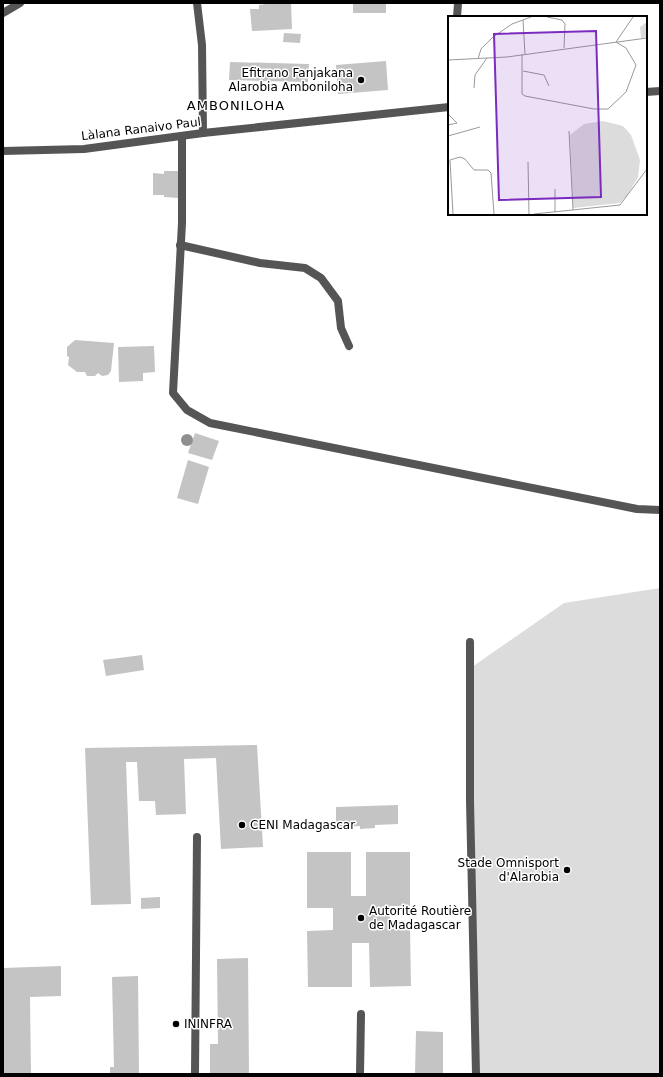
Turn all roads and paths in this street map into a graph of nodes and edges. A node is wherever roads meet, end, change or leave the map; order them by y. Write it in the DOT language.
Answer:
graph roads {
  1 [pos="20,3"];
  2 [pos="197,3"];
  3 [pos="458,3"];
  4 [pos="3,13"];
  5 [pos="457,16"];
  6 [pos="660,90"];
  7 [pos="647,92"];
  8 [pos="448,107"];
  9 [pos="203,133"];
  10 [pos="182,136"];
  11 [pos="3,151"];
  12 [pos="180,245"];
  13 [pos="349,346"];
  14 [pos="660,510"];
  15 [pos="470,642"];
  16 [pos="197,837"];
  17 [pos="361,1014"];
  18 [pos="195,1074"];
  19 [pos="360,1074"];
  20 [pos="476,1074"];
  1 -- 4 [label="street"];
  2 -- 9 [label="street"];
  3 -- 5 [label="street"];
  6 -- 7 [label="street"];
  8 -- 9 [label="street, Làlana Ranaivo Paul"];
  9 -- 10 [label="street, Làlana Ranaivo Paul"];
  10 -- 11 [label="street, Làlana Ranaivo Paul"];
  10 -- 12 [label="street"];
  12 -- 13 [label="street"];
  12 -- 14 [label="street"];
  15 -- 20 [label="street"];
  16 -- 18 [label="street"];
  17 -- 19 [label="street"];
}
